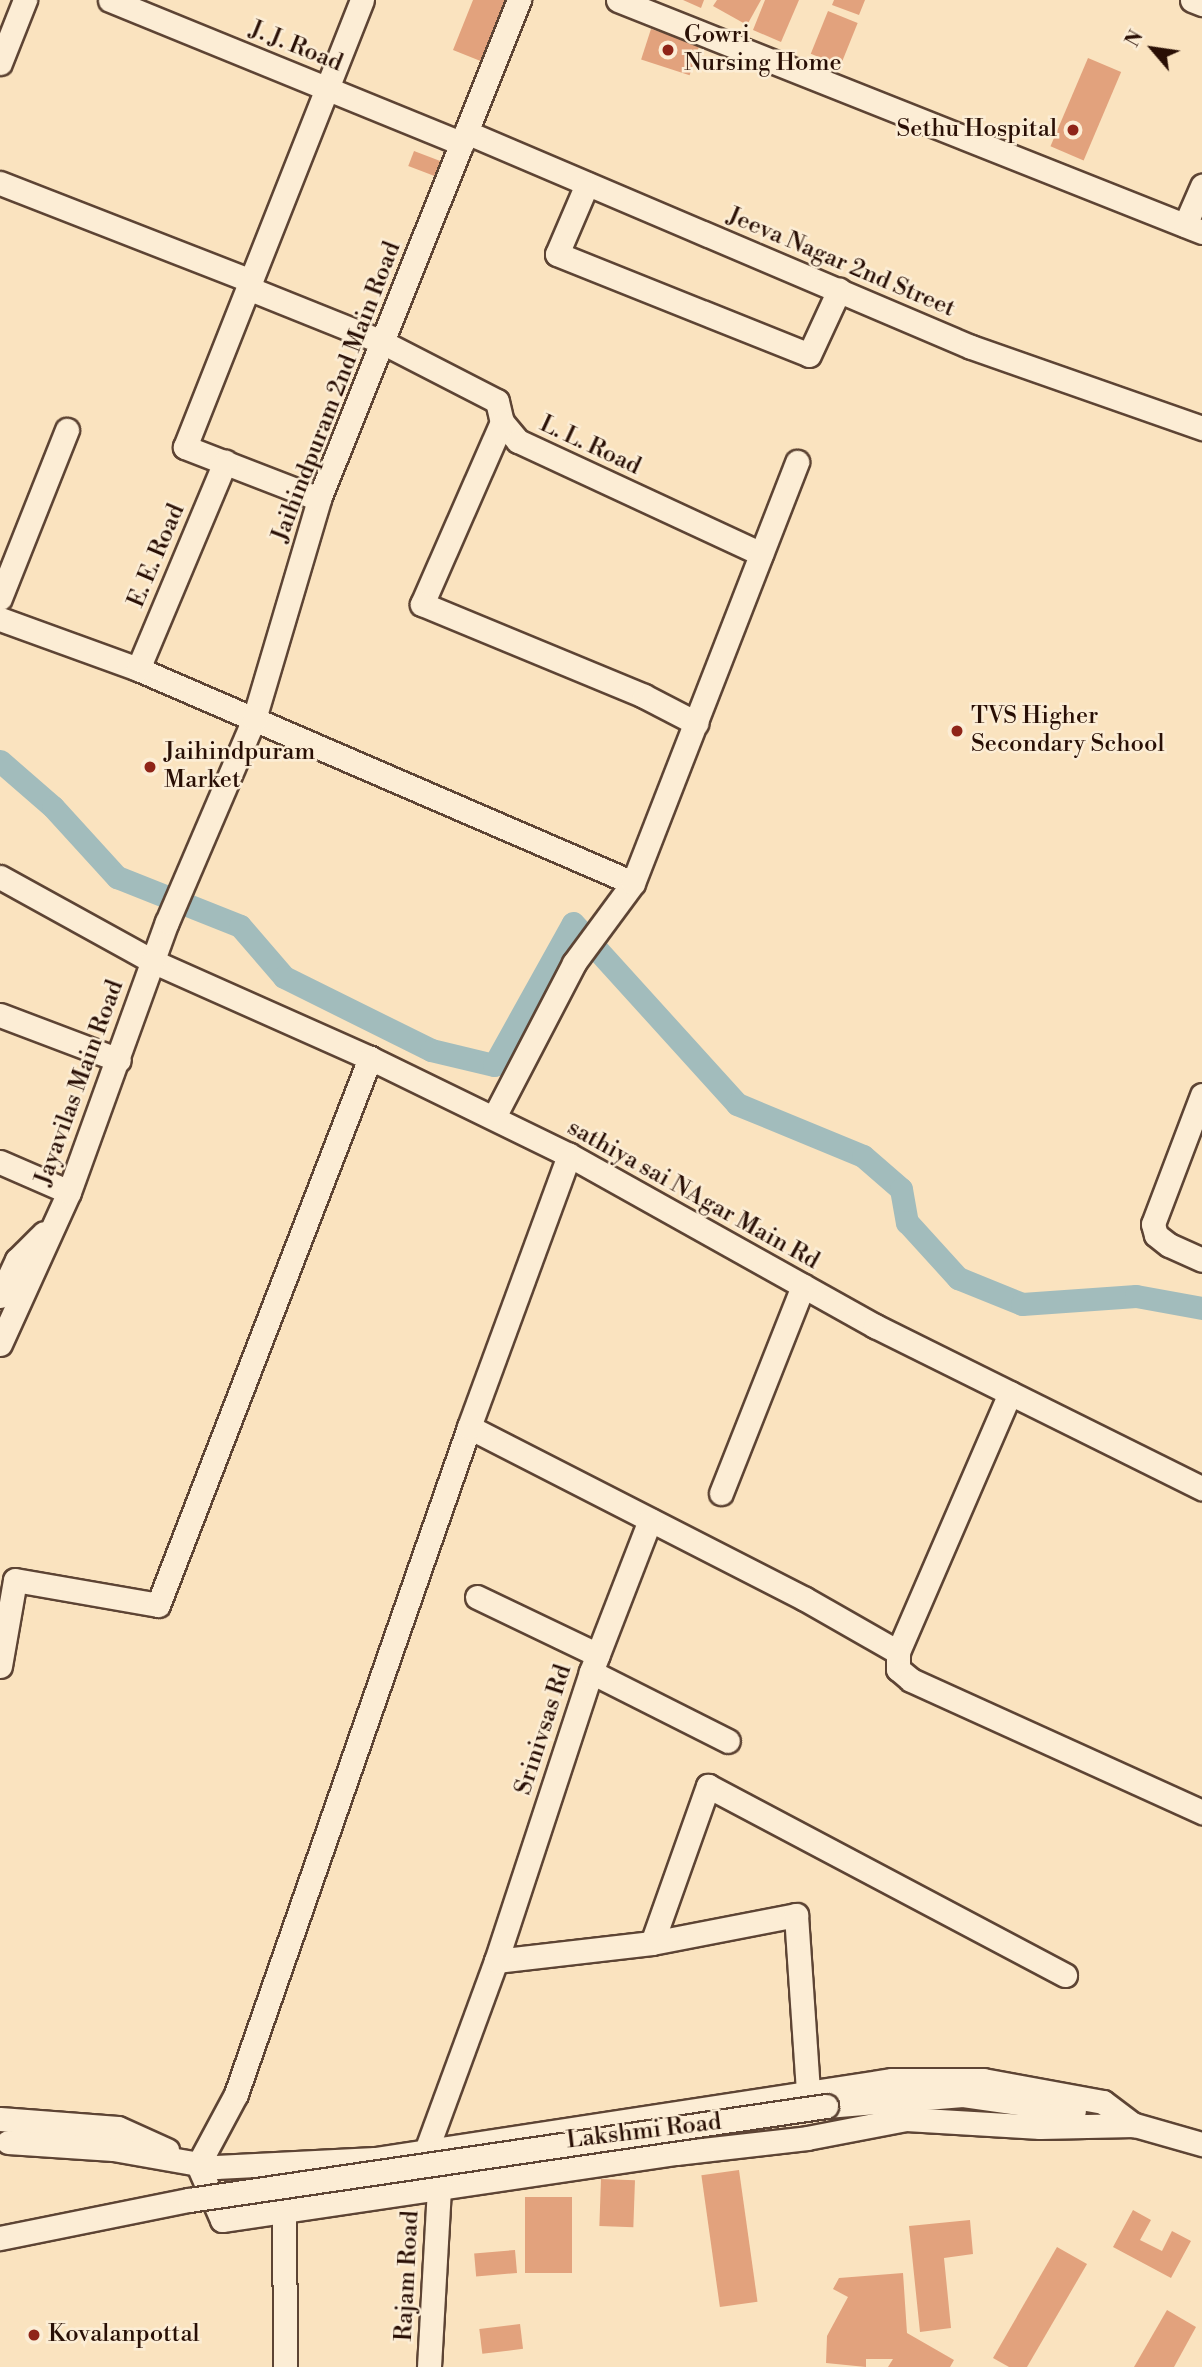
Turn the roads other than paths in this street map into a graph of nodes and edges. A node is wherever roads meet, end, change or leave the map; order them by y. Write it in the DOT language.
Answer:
graph roads {
  1 [pos="25,0"];
  2 [pos="110,0"];
  3 [pos="362,0"];
  4 [pos="519,0"];
  5 [pos="618,0"];
  6 [pos="1192,0"];
  7 [pos="1202,4"];
  8 [pos="659,7"];
  9 [pos="0,63"];
  10 [pos="328,89"];
  11 [pos="464,138"];
  12 [pos="0,183"];
  13 [pos="587,184"];
  14 [pos="1202,186"];
  15 [pos="1194,229"];
  16 [pos="250,284"];
  17 [pos="839,290"];
  18 [pos="382,342"];
  19 [pos="502,422"];
  20 [pos="1202,428"];
  21 [pos="67,430"];
  22 [pos="225,462"];
  23 [pos="797,462"];
  24 [pos="319,499"];
  25 [pos="761,554"];
  26 [pos="0,598"];
  27 [pos="0,619"];
  28 [pos="138,669"];
  29 [pos="254,719"];
  30 [pos="696,723"];
  31 [pos="0,877"];
  32 [pos="633,883"];
  33 [pos="167,922"];
  34 [pos="152,961"];
  35 [pos="0,1015"];
  36 [pos="370,1058"];
  37 [pos="119,1060"];
  38 [pos="1202,1095"];
  39 [pos="494,1117"];
  40 [pos="569,1155"];
  41 [pos="0,1162"];
  42 [pos="69,1192"];
  43 [pos="56,1221"];
  44 [pos="1202,1260"];
  45 [pos="803,1286"];
  46 [pos="0,1296"];
  47 [pos="0,1345"];
  48 [pos="1010,1393"];
  49 [pos="469,1427"];
  50 [pos="1202,1488"];
  51 [pos="720,1493"];
  52 [pos="650,1520"];
  53 [pos="477,1597"];
  54 [pos="898,1652"];
  55 [pos="594,1663"];
  56 [pos="0,1666"];
  57 [pos="728,1741"];
  58 [pos="1202,1812"];
  59 [pos="652,1942"];
  60 [pos="496,1961"];
  61 [pos="1065,1975"];
  62 [pos="808,2091"];
  63 [pos="0,2119"];
  64 [pos="1134,2125"];
  65 [pos="8,2142"];
  66 [pos="1202,2144"];
  67 [pos="426,2151"];
  68 [pos="198,2165"];
  69 [pos="439,2187"];
  70 [pos="284,2211"];
  71 [pos="0,2238"];
  72 [pos="285,2367"];
  73 [pos="429,2367"];
  1 -- 9 [label="street"];
  2 -- 10 [label="street, J. J. Road"];
  3 -- 10 [label="street"];
  4 -- 11 [label="street, Jaihindpuram 2nd Main Road"];
  5 -- 8 [label="street"];
  6 -- 7 [label="street"];
  8 -- 15 [label="street"];
  10 -- 11 [label="street, J. J. Road"];
  10 -- 16 [label="street"];
  11 -- 13 [label="street, Jeeva Nagar 2nd Street"];
  11 -- 18 [label="street, Jaihindpuram 2nd Main Road"];
  12 -- 16 [label="street, L. L. Road"];
  13 -- 17 [label="street, Jeeva Nagar 2nd Street"];
  13 -- 17 [label="street"];
  14 -- 15 [label="street"];
  16 -- 18 [label="street, L. L. Road"];
  16 -- 22 [label="street"];
  17 -- 20 [label="street, Jeeva Nagar 2nd Street"];
  18 -- 19 [label="street, L. L. Road"];
  18 -- 24 [label="street, Jaihindpuram 2nd Main Road"];
  19 -- 25 [label="street, L. L. Road"];
  19 -- 30 [label="street"];
  21 -- 26 [label="street"];
  22 -- 24 [label="street"];
  22 -- 28 [label="street, E. E. Road"];
  23 -- 25 [label="street"];
  24 -- 29 [label="street, Jaihindpuram 2nd Main Road"];
  25 -- 30 [label="street"];
  27 -- 28 [label="street"];
  28 -- 29 [label="street"];
  29 -- 32 [label="street"];
  29 -- 33 [label="street, Jaihindpuram 2nd Main Road"];
  30 -- 32 [label="street"];
  31 -- 34 [label="street, sathiya sai NAgar Main Rd"];
  32 -- 39 [label="street"];
  33 -- 34 [label="street, Jayavilas Main Road"];
  34 -- 36 [label="street, sathiya sai NAgar Main Rd"];
  34 -- 37 [label="street, Jayavilas Main Road"];
  35 -- 37 [label="street"];
  36 -- 39 [label="street, sathiya sai NAgar Main Rd"];
  36 -- 56 [label="street"];
  37 -- 42 [label="street, Jayavilas Main Road"];
  38 -- 44 [label="street"];
  39 -- 40 [label="street, sathiya sai NAgar Main Rd"];
  40 -- 45 [label="street, sathiya sai NAgar Main Rd"];
  40 -- 49 [label="street"];
  41 -- 42 [label="street"];
  42 -- 43 [label="street, Jayavilas Main Road"];
  43 -- 46 [label="street, Jayavilas Main Road"];
  43 -- 47 [label="street, Jayavilas Main Road"];
  45 -- 48 [label="street, sathiya sai NAgar Main Rd"];
  45 -- 51 [label="street"];
  48 -- 50 [label="street, sathiya sai NAgar Main Rd"];
  48 -- 54 [label="street"];
  49 -- 52 [label="street"];
  49 -- 68 [label="street"];
  52 -- 54 [label="street"];
  52 -- 55 [label="street, Srinivsas Rd"];
  53 -- 55 [label="street"];
  54 -- 58 [label="street"];
  55 -- 57 [label="street"];
  55 -- 60 [label="street, Srinivsas Rd"];
  59 -- 60 [label="street"];
  59 -- 61 [label="street"];
  59 -- 62 [label="street"];
  60 -- 67 [label="street, Srinivsas Rd"];
  62 -- 64 [label="street, Lakshmi Road"];
  62 -- 67 [label="street, Lakshmi Road"];
  63 -- 68 [label="street"];
  64 -- 66 [label="street, Lakshmi Road"];
  64 -- 69 [label="street, Lakshmi Road"];
  64 -- 71 [label="street, Lakshmi Road, bridge"];
  65 -- 68 [label="street, Lakshmi Road"];
  67 -- 68 [label="street, Lakshmi Road"];
  68 -- 70 [label="street, Lakshmi Road"];
  69 -- 70 [label="street, Lakshmi Road"];
  69 -- 73 [label="street, Rajam Road"];
  70 -- 72 [label="street"];
}
